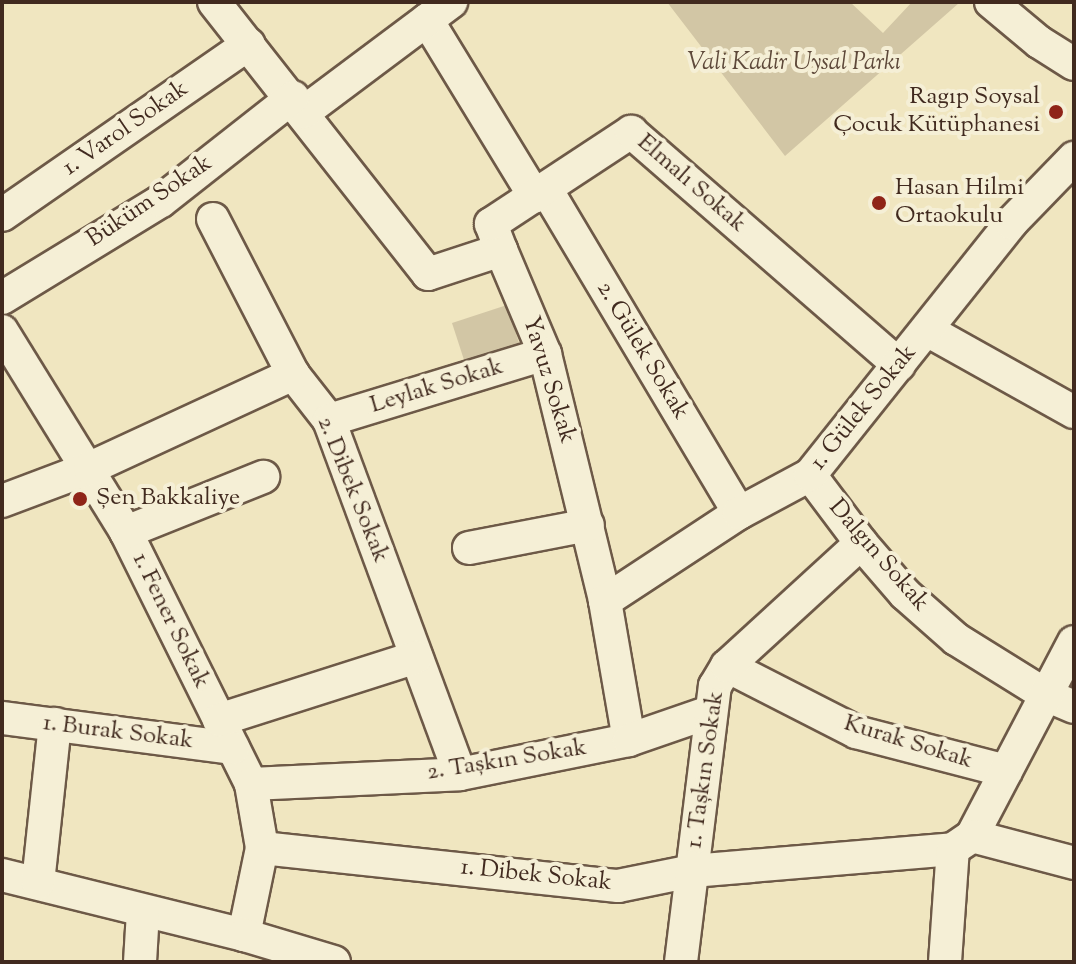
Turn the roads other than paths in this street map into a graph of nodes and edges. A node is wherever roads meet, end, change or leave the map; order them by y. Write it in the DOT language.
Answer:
graph roads {
  1 [pos="991,2"];
  2 [pos="221,4"];
  3 [pos="439,11"];
  4 [pos="249,44"];
  5 [pos="1074,64"];
  6 [pos="298,105"];
  7 [pos="1074,158"];
  8 [pos="540,193"];
  9 [pos="2,215"];
  10 [pos="213,219"];
  11 [pos="501,250"];
  12 [pos="2,298"];
  13 [pos="927,330"];
  14 [pos="2,331"];
  15 [pos="545,354"];
  16 [pos="899,365"];
  17 [pos="293,374"];
  18 [pos="1070,401"];
  19 [pos="329,420"];
  20 [pos="90,468"];
  21 [pos="810,475"];
  22 [pos="263,477"];
  23 [pos="2,501"];
  24 [pos="739,513"];
  25 [pos="588,525"];
  26 [pos="126,532"];
  27 [pos="861,543"];
  28 [pos="469,548"];
  29 [pos="605,601"];
  30 [pos="1074,642"];
  31 [pos="416,657"];
  32 [pos="727,666"];
  33 [pos="1060,701"];
  34 [pos="710,712"];
  35 [pos="2,718"];
  36 [pos="55,724"];
  37 [pos="226,734"];
  38 [pos="629,740"];
  39 [pos="1006,771"];
  40 [pos="460,774"];
  41 [pos="251,784"];
  42 [pos="962,842"];
  43 [pos="262,848"];
  44 [pos="1074,863"];
  45 [pos="692,871"];
  46 [pos="2,875"];
  47 [pos="38,883"];
  48 [pos="143,911"];
  49 [pos="244,935"];
  50 [pos="140,962"];
  51 [pos="334,962"];
  52 [pos="681,962"];
  53 [pos="945,962"];
  1 -- 5 [label="street"];
  2 -- 4 [label="street"];
  3 -- 6 [label="street, Büküm Sokak"];
  3 -- 8 [label="street, 2. Gülek Sokak"];
  4 -- 6 [label="street"];
  4 -- 9 [label="street, 1. Varol Sokak"];
  6 -- 11 [label="street"];
  6 -- 12 [label="street, Büküm Sokak"];
  7 -- 13 [label="street, 1. Gülek Sokak"];
  8 -- 11 [label="street, Elmalı Sokak"];
  8 -- 16 [label="street, Elmalı Sokak"];
  8 -- 24 [label="street, 2. Gülek Sokak"];
  10 -- 17 [label="street, 2. Dibek Sokak"];
  11 -- 15 [label="street, Yavuz Sokak"];
  13 -- 16 [label="street, 1. Gülek Sokak"];
  13 -- 18 [label="street"];
  14 -- 20 [label="street, 1. Fener Sokak"];
  15 -- 19 [label="street, Leylak Sokak"];
  15 -- 25 [label="street, Yavuz Sokak"];
  16 -- 21 [label="street, 1. Gülek Sokak"];
  17 -- 19 [label="street, 2. Dibek Sokak"];
  17 -- 20 [label="street"];
  19 -- 31 [label="street, 2. Dibek Sokak"];
  20 -- 23 [label="street"];
  20 -- 26 [label="street, 1. Fener Sokak"];
  21 -- 24 [label="street, 1. Gülek Sokak"];
  21 -- 27 [label="street, Dalgın Sokak"];
  22 -- 26 [label="street"];
  24 -- 29 [label="street, 1. Gülek Sokak"];
  25 -- 28 [label="street"];
  25 -- 29 [label="street, Yavuz Sokak"];
  26 -- 37 [label="street, 1. Fener Sokak"];
  27 -- 32 [label="street, 1. Taşkın Sokak"];
  27 -- 33 [label="street, Dalgın Sokak"];
  29 -- 38 [label="street, Yavuz Sokak"];
  30 -- 33 [label="street"];
  31 -- 37 [label="street"];
  31 -- 40 [label="street, 2. Dibek Sokak"];
  32 -- 34 [label="street, 1. Taşkın Sokak"];
  32 -- 39 [label="street, Kurak Sokak"];
  33 -- 39 [label="street"];
  34 -- 38 [label="street, 2. Taşkın Sokak"];
  34 -- 45 [label="street, 1. Taşkın Sokak"];
  35 -- 36 [label="street, 1. Burak Sokak"];
  36 -- 37 [label="street, 1. Burak Sokak"];
  36 -- 47 [label="street"];
  37 -- 41 [label="street, 1. Fener Sokak"];
  38 -- 40 [label="street, 2. Taşkın Sokak"];
  39 -- 42 [label="street"];
  40 -- 41 [label="street, 2. Taşkın Sokak"];
  41 -- 43 [label="street, 1. Fener Sokak"];
  42 -- 44 [label="street, 1. Dibek Sokak"];
  42 -- 45 [label="street, 1. Dibek Sokak"];
  42 -- 53 [label="street"];
  43 -- 45 [label="street, 1. Dibek Sokak"];
  43 -- 49 [label="street, 1. Fener Sokak"];
  45 -- 52 [label="street, 1. Taşkın Sokak"];
  46 -- 47 [label="street"];
  47 -- 48 [label="street"];
  48 -- 49 [label="street"];
  48 -- 50 [label="street"];
  49 -- 51 [label="street"];
}
